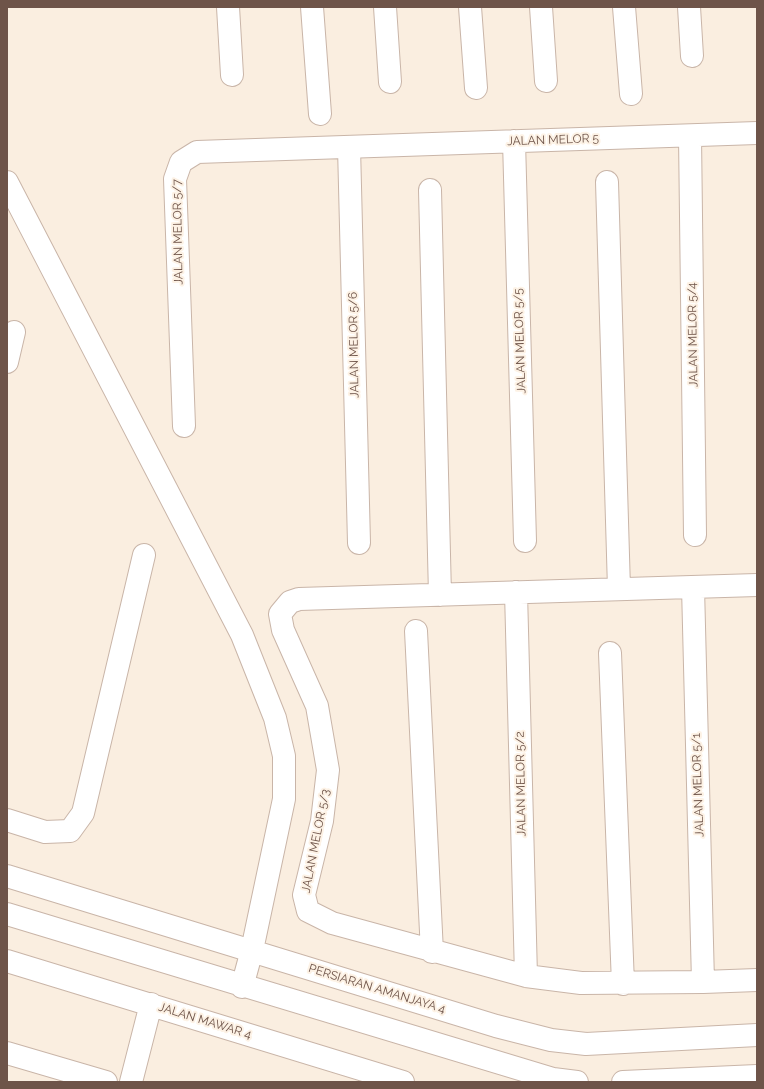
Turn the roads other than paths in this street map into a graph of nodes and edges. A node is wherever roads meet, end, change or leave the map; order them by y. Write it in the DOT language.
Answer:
graph roads {
  1 [pos="228,7"];
  2 [pos="312,7"];
  3 [pos="385,7"];
  4 [pos="470,7"];
  5 [pos="541,7"];
  6 [pos="624,7"];
  7 [pos="689,7"];
  8 [pos="692,56"];
  9 [pos="232,75"];
  10 [pos="546,81"];
  11 [pos="390,82"];
  12 [pos="476,88"];
  13 [pos="631,94"];
  14 [pos="320,114"];
  15 [pos="757,133"];
  16 [pos="690,136"];
  17 [pos="514,141"];
  18 [pos="349,147"];
  19 [pos="7,182"];
  20 [pos="607,182"];
  21 [pos="430,190"];
  22 [pos="14,332"];
  23 [pos="7,362"];
  24 [pos="184,426"];
  25 [pos="695,535"];
  26 [pos="526,541"];
  27 [pos="359,543"];
  28 [pos="144,556"];
  29 [pos="757,585"];
  30 [pos="693,587"];
  31 [pos="619,589"];
  32 [pos="516,592"];
  33 [pos="440,594"];
  34 [pos="416,631"];
  35 [pos="610,653"];
  36 [pos="7,820"];
  37 [pos="7,876"];
  38 [pos="7,914"];
  39 [pos="252,950"];
  40 [pos="432,952"];
  41 [pos="7,961"];
  42 [pos="526,976"];
  43 [pos="757,980"];
  44 [pos="703,982"];
  45 [pos="622,984"];
  46 [pos="242,987"];
  47 [pos="151,1004"];
  48 [pos="757,1035"];
  49 [pos="7,1053"];
  50 [pos="342,1073"];
  51 [pos="757,1076"];
  52 [pos="106,1082"];
  53 [pos="131,1082"];
  54 [pos="403,1082"];
  55 [pos="577,1082"];
  56 [pos="623,1082"];
  1 -- 9 [label="street"];
  2 -- 14 [label="street"];
  3 -- 11 [label="street"];
  4 -- 12 [label="street"];
  5 -- 10 [label="street"];
  6 -- 13 [label="street"];
  7 -- 8 [label="street"];
  15 -- 16 [label="street, JALAN MELOR 5"];
  16 -- 17 [label="street, JALAN MELOR 5"];
  16 -- 25 [label="street, JALAN MELOR 5/4"];
  17 -- 18 [label="street, JALAN MELOR 5"];
  17 -- 26 [label="street, JALAN MELOR 5/5"];
  18 -- 24 [label="street, JALAN MELOR 5/7"];
  18 -- 27 [label="street, JALAN MELOR 5/6"];
  19 -- 39 [label="street"];
  20 -- 31 [label="street"];
  21 -- 33 [label="street"];
  22 -- 23 [label="street"];
  28 -- 36 [label="street"];
  29 -- 30 [label="street"];
  30 -- 31 [label="street"];
  30 -- 44 [label="street, JALAN MELOR 5/1"];
  31 -- 32 [label="street"];
  32 -- 33 [label="street"];
  32 -- 42 [label="street, JALAN MELOR 5/2"];
  33 -- 40 [label="street, JALAN MELOR 5/3"];
  34 -- 40 [label="street"];
  35 -- 45 [label="street"];
  37 -- 39 [label="street, PERSIARAN AMANJAYA 4"];
  38 -- 46 [label="street"];
  39 -- 46 [label="street"];
  39 -- 48 [label="street, PERSIARAN AMANJAYA 4"];
  40 -- 42 [label="street"];
  41 -- 47 [label="street, JALAN MAWAR 4"];
  42 -- 45 [label="street"];
  43 -- 44 [label="street"];
  44 -- 45 [label="street"];
  46 -- 55 [label="street"];
  47 -- 50 [label="street, JALAN MAWAR 4"];
  47 -- 53 [label="street"];
  49 -- 52 [label="street"];
  50 -- 54 [label="street, JALAN MAWAR 4"];
  51 -- 56 [label="street"];
}
